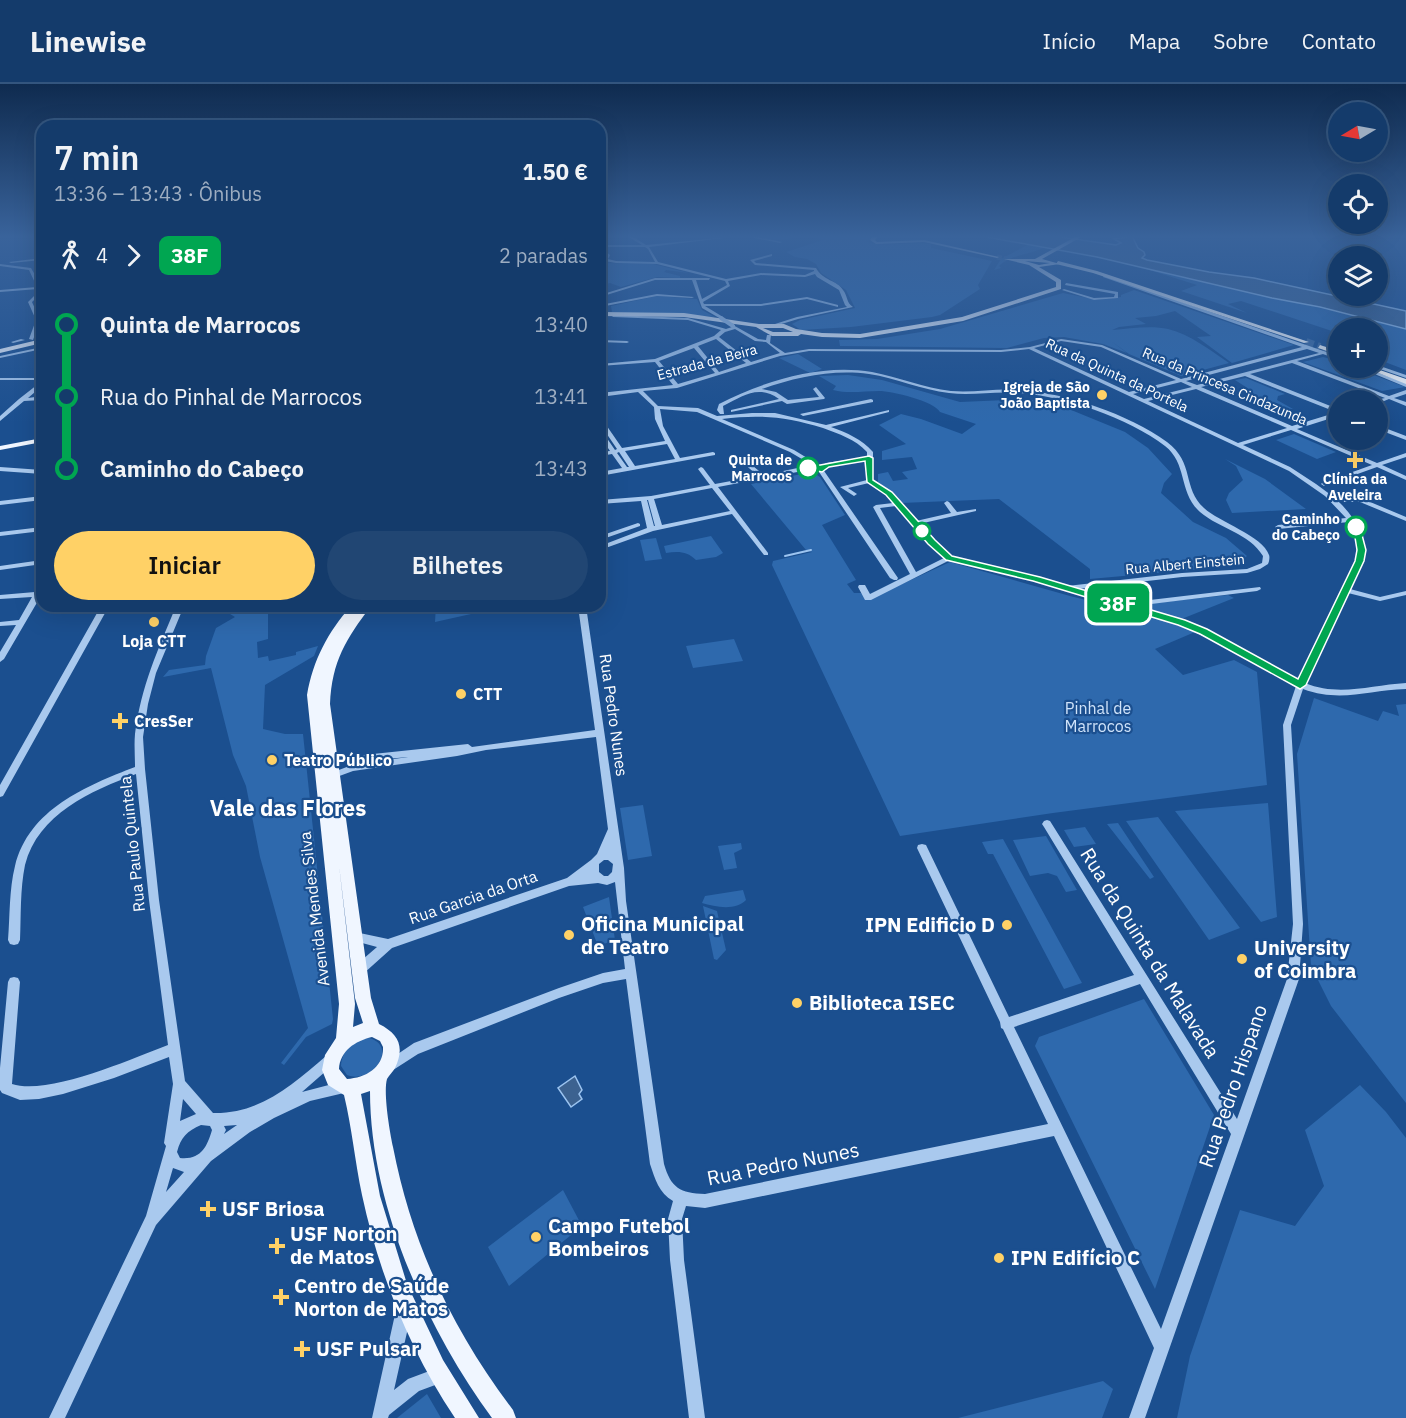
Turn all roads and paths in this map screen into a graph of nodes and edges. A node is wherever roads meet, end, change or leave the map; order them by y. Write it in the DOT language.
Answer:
graph roads {
  1 [pos="34,298"];
  2 [pos="640,298"];
  3 [pos="700,298"];
  4 [pos="709,298"];
  5 [pos="805,298"];
  6 [pos="808,298"];
  7 [pos="844,298"];
  8 [pos="1028,298"];
  9 [pos="1033,298"];
  10 [pos="1171,298"];
  11 [pos="1171,298"];
  12 [pos="702,303"];
  13 [pos="606,305"];
  14 [pos="836,308"];
  15 [pos="36,313"];
  16 [pos="606,315"];
  17 [pos="606,315"];
  18 [pos="613,316"];
  19 [pos="734,326"];
  20 [pos="36,328"];
  21 [pos="787,329"];
  22 [pos="725,330"];
  23 [pos="769,332"];
  24 [pos="716,337"];
  25 [pos="31,339"];
  26 [pos="36,339"];
  27 [pos="23,340"];
  28 [pos="36,341"];
  29 [pos="606,341"];
  30 [pos="627,342"];
  31 [pos="1305,344"];
  32 [pos="694,346"];
  33 [pos="1030,348"];
  34 [pos="36,349"];
  35 [pos="1322,349"];
  36 [pos="0,350"];
  37 [pos="1328,351"];
  38 [pos="1328,352"];
  39 [pos="784,354"];
  40 [pos="0,357"];
  41 [pos="656,360"];
  42 [pos="1292,361"];
  43 [pos="606,364"];
  44 [pos="750,364"];
  45 [pos="1388,373"];
  46 [pos="719,374"];
  47 [pos="1245,374"];
  48 [pos="1388,375"];
  49 [pos="1388,376"];
  50 [pos="0,379"];
  51 [pos="1181,380"];
  52 [pos="36,381"];
  53 [pos="1406,381"];
  54 [pos="36,386"];
  55 [pos="677,386"];
  56 [pos="1197,387"];
  57 [pos="757,389"];
  58 [pos="816,389"];
  59 [pos="641,392"];
  60 [pos="1406,393"];
  61 [pos="1129,394"];
  62 [pos="606,395"];
  63 [pos="822,398"];
  64 [pos="1389,398"];
  65 [pos="36,399"];
  66 [pos="21,400"];
  67 [pos="785,401"];
  68 [pos="871,401"];
  69 [pos="1144,401"];
  70 [pos="828,402"];
  71 [pos="1406,404"];
  72 [pos="657,407"];
  73 [pos="793,408"];
  74 [pos="1328,408"];
  75 [pos="887,411"];
  76 [pos="722,413"];
  77 [pos="802,414"];
  78 [pos="1328,415"];
  79 [pos="714,418"];
  80 [pos="0,420"];
  81 [pos="822,426"];
  82 [pos="1292,428"];
  83 [pos="1388,431"];
  84 [pos="606,432"];
  85 [pos="1406,438"];
  86 [pos="606,440"];
  87 [pos="36,441"];
  88 [pos="669,442"];
  89 [pos="1238,445"];
  90 [pos="0,448"];
  91 [pos="615,451"];
  92 [pos="606,453"];
  93 [pos="713,454"];
  94 [pos="1406,455"];
  95 [pos="869,458"];
  96 [pos="678,459"];
  97 [pos="743,460"];
  98 [pos="1377,465"];
  99 [pos="819,466"];
  100 [pos="633,468"];
  101 [pos="0,469"];
  102 [pos="625,469"];
  103 [pos="701,469"];
  104 [pos="36,472"];
  105 [pos="606,473"];
  106 [pos="763,477"];
  107 [pos="1406,478"];
  108 [pos="870,481"];
  109 [pos="1321,485"];
  110 [pos="715,486"];
  111 [pos="854,494"];
  112 [pos="36,499"];
  113 [pos="1333,499"];
  114 [pos="647,500"];
  115 [pos="606,502"];
  116 [pos="0,503"];
  117 [pos="947,503"];
  118 [pos="898,504"];
  119 [pos="606,506"];
  120 [pos="974,510"];
  121 [pos="735,512"];
  122 [pos="955,514"];
  123 [pos="1406,519"];
  124 [pos="1352,520"];
  125 [pos="915,523"];
  126 [pos="638,525"];
  127 [pos="1278,527"];
  128 [pos="655,528"];
  129 [pos="36,530"];
  130 [pos="0,534"];
  131 [pos="606,536"];
  132 [pos="606,546"];
  133 [pos="766,554"];
  134 [pos="949,558"];
  135 [pos="36,563"];
  136 [pos="0,568"];
  137 [pos="914,575"];
  138 [pos="894,578"];
  139 [pos="862,587"];
  140 [pos="1068,588"];
  141 [pos="1257,589"];
  142 [pos="1346,590"];
  143 [pos="36,591"];
  144 [pos="1406,593"];
  145 [pos="0,597"];
  146 [pos="36,597"];
  147 [pos="1133,604"];
  148 [pos="102,612"];
  149 [pos="177,612"];
  150 [pos="351,612"];
  151 [pos="361,612"];
  152 [pos="583,612"];
  153 [pos="21,622"];
  154 [pos="0,624"];
  155 [pos="1,656"];
  156 [pos="1300,685"];
  157 [pos="1406,686"];
  158 [pos="600,733"];
  159 [pos="486,747"];
  160 [pos="332,759"];
  161 [pos="140,769"];
  162 [pos="334,775"];
  163 [pos="0,793"];
  164 [pos="1047,824"];
  165 [pos="613,829"];
  166 [pos="922,848"];
  167 [pos="597,861"];
  168 [pos="619,866"];
  169 [pos="603,879"];
  170 [pos="569,882"];
  171 [pos="621,901"];
  172 [pos="355,937"];
  173 [pos="14,940"];
  174 [pos="388,944"];
  175 [pos="359,970"];
  176 [pos="631,973"];
  177 [pos="1142,978"];
  178 [pos="14,982"];
  179 [pos="1005,1024"];
  180 [pos="373,1029"];
  181 [pos="344,1040"];
  182 [pos="391,1045"];
  183 [pos="174,1048"];
  184 [pos="414,1049"];
  185 [pos="332,1058"];
  186 [pos="382,1073"];
  187 [pos="179,1084"];
  188 [pos="347,1087"];
  189 [pos="211,1119"];
  190 [pos="1055,1128"];
  191 [pos="1238,1133"];
  192 [pos="171,1148"];
  193 [pos="208,1154"];
  194 [pos="681,1199"];
  195 [pos="151,1220"];
  196 [pos="405,1305"];
  197 [pos="1162,1347"];
  198 [pos="440,1375"];
  199 [pos="381,1414"];
  200 [pos="57,1418"];
  201 [pos="468,1418"];
  202 [pos="505,1418"];
  203 [pos="697,1418"];
  204 [pos="1137,1418"];
  1 -- 15 [label="street"];
  2 -- 13 [label="street"];
  3 -- 12 [label="street"];
  4 -- 12 [label="street"];
  5 -- 12 [label="street"];
  6 -- 14 [label="street"];
  7 -- 14 [label="street"];
  8 -- 21 [label="main road"];
  9 -- 21 [label="main road"];
  10 -- 31 [label="highway"];
  11 -- 38 [label="street"];
  12 -- 19 [label="street, bridge"];
  14 -- 21 [label="street"];
  16 -- 18 [label="main road"];
  17 -- 23 [label="main road"];
  18 -- 22 [label="street"];
  18 -- 23 [label="main road"];
  19 -- 22 [label="street"];
  19 -- 23 [label="street"];
  20 -- 25 [label="street"];
  21 -- 23 [label="main road"];
  21 -- 23 [label="main road"];
  22 -- 24 [label="street"];
  23 -- 39 [label="street"];
  24 -- 32 [label="street"];
  24 -- 44 [label="street"];
  25 -- 26 [label="street"];
  25 -- 27 [label="street"];
  28 -- 36 [label="main road"];
  29 -- 30 [label="street"];
  31 -- 35 [label="street"];
  31 -- 51 [label="street"];
  32 -- 41 [label="street"];
  32 -- 46 [label="street"];
  33 -- 39 [label="street, Rua da Quinta da Portela"];
  33 -- 51 [label="street, Rua da Princesa Cindazunda"];
  33 -- 61 [label="street, Rua da Quinta da Portela"];
  34 -- 40 [label="street"];
  35 -- 37 [label="street"];
  35 -- 42 [label="street"];
  39 -- 44 [label="street, Estrada da Beira"];
  41 -- 43 [label="street"];
  41 -- 55 [label="street"];
  42 -- 47 [label="street"];
  42 -- 64 [label="street"];
  44 -- 46 [label="street, Estrada da Beira"];
  45 -- 53 [label="highway"];
  46 -- 55 [label="street, Estrada da Beira"];
  47 -- 56 [label="street"];
  47 -- 74 [label="street"];
  48 -- 53 [label="highway"];
  49 -- 53 [label="street"];
  50 -- 52 [label="street"];
  51 -- 56 [label="street, Rua da Princesa Cindazunda"];
  51 -- 61 [label="street"];
  54 -- 66 [label="street"];
  55 -- 59 [label="street, Estrada da Beira"];
  56 -- 69 [label="street"];
  56 -- 82 [label="street, Rua da Princesa Cindazunda"];
  57 -- 67 [label="street"];
  57 -- 76 [label="street"];
  57 -- 140 [label="street, Rua Albert Einstein"];
  58 -- 63 [label="street"];
  59 -- 62 [label="street, Estrada da Beira"];
  59 -- 72 [label="street"];
  60 -- 64 [label="street"];
  61 -- 69 [label="street, Rua da Quinta da Portela"];
  63 -- 67 [label="street"];
  63 -- 70 [label="street"];
  64 -- 71 [label="street"];
  65 -- 66 [label="street"];
  66 -- 80 [label="street"];
  67 -- 76 [label="street"];
  68 -- 77 [label="street"];
  69 -- 89 [label="street, Rua da Quinta da Portela"];
  72 -- 79 [label="street"];
  72 -- 88 [label="street"];
  73 -- 77 [label="street"];
  75 -- 81 [label="street"];
  76 -- 79 [label="street"];
  77 -- 81 [label="street"];
  78 -- 82 [label="street"];
  79 -- 81 [label="street"];
  79 -- 99 [label="street"];
  81 -- 95 [label="street"];
  82 -- 89 [label="street"];
  82 -- 98 [label="street, Rua da Princesa Cindazunda"];
  83 -- 85 [label="street"];
  84 -- 91 [label="street"];
  86 -- 91 [label="street"];
  87 -- 90 [label="main road"];
  88 -- 91 [label="street"];
  88 -- 96 [label="street"];
  89 -- 109 [label="street, Rua da Quinta da Portela"];
  91 -- 92 [label="street"];
  91 -- 100 [label="street"];
  91 -- 102 [label="street"];
  93 -- 96 [label="street"];
  94 -- 98 [label="street"];
  95 -- 99 [label="street"];
  95 -- 108 [label="street"];
  96 -- 100 [label="street"];
  97 -- 106 [label="street"];
  98 -- 107 [label="street, Rua da Princesa Cindazunda"];
  98 -- 109 [label="street"];
  99 -- 106 [label="street"];
  99 -- 138 [label="street"];
  100 -- 102 [label="street"];
  101 -- 104 [label="street"];
  102 -- 105 [label="street"];
  103 -- 110 [label="street"];
  106 -- 110 [label="street"];
  108 -- 111 [label="street"];
  108 -- 118 [label="street"];
  109 -- 113 [label="street"];
  110 -- 114 [label="street"];
  110 -- 121 [label="street"];
  112 -- 116 [label="street"];
  113 -- 123 [label="street"];
  113 -- 124 [label="street"];
  114 -- 115 [label="street"];
  114 -- 119 [label="street"];
  114 -- 128 [label="street"];
  117 -- 122 [label="street"];
  118 -- 125 [label="street"];
  118 -- 137 [label="street"];
  120 -- 122 [label="street"];
  121 -- 128 [label="street"];
  121 -- 133 [label="street"];
  122 -- 125 [label="street"];
  124 -- 127 [label="street"];
  124 -- 142 [label="street"];
  125 -- 134 [label="street"];
  126 -- 131 [label="street"];
  128 -- 132 [label="street"];
  129 -- 130 [label="street"];
  134 -- 137 [label="street"];
  134 -- 140 [label="street"];
  135 -- 136 [label="street"];
  137 -- 139 [label="street"];
  140 -- 156 [label="street"];
  141 -- 147 [label="street"];
  142 -- 144 [label="street"];
  142 -- 156 [label="street"];
  143 -- 145 [label="street"];
  146 -- 153 [label="street"];
  148 -- 163 [label="street"];
  149 -- 161 [label="street, Rua Paulo Quintela"];
  150 -- 181 [label="main road, Avenida Mendes Silva"];
  151 -- 160 [label="main road"];
  152 -- 158 [label="street, Rua Pedro Nunes"];
  153 -- 154 [label="street"];
  153 -- 155 [label="street"];
  156 -- 157 [label="street"];
  156 -- 191 [label="street, Rua Pedro Hispano"];
  158 -- 159 [label="street"];
  158 -- 165 [label="street, Rua Pedro Nunes"];
  159 -- 160 [label="street"];
  159 -- 162 [label="street"];
  160 -- 162 [label="main road"];
  161 -- 173 [label="street"];
  161 -- 183 [label="street, Rua Paulo Quintela"];
  162 -- 172 [label="main road"];
  164 -- 177 [label="street, Rua da Quinta da Malavada"];
  165 -- 167 [label="street"];
  165 -- 168 [label="street, Rua Pedro Nunes"];
  166 -- 179 [label="street"];
  167 -- 168 [label="street"];
  167 -- 169 [label="street, Rua Pedro Nunes"];
  167 -- 170 [label="street, Rua Garcia da Orta"];
  168 -- 169 [label="street"];
  168 -- 171 [label="street, Rua Pedro Nunes"];
  169 -- 170 [label="street, Rua Garcia da Orta"];
  169 -- 171 [label="street, Rua Pedro Nunes"];
  170 -- 174 [label="street, Rua Garcia da Orta"];
  171 -- 176 [label="street, Rua Pedro Nunes"];
  172 -- 174 [label="street"];
  172 -- 175 [label="main road"];
  174 -- 175 [label="street, Rua Garcia da Orta"];
  175 -- 180 [label="main road"];
  176 -- 184 [label="street"];
  176 -- 194 [label="street, Rua Pedro Nunes"];
  177 -- 179 [label="street"];
  177 -- 191 [label="street, Rua da Quinta da Malavada"];
  178 -- 183 [label="street"];
  179 -- 190 [label="street"];
  180 -- 181 [label="main road"];
  180 -- 182 [label="main road"];
  181 -- 185 [label="main road, Avenida Mendes Silva"];
  182 -- 184 [label="street"];
  182 -- 186 [label="main road"];
  183 -- 187 [label="street, Rua Paulo Quintela"];
  184 -- 186 [label="street"];
  185 -- 188 [label="main road"];
  185 -- 189 [label="street"];
  186 -- 188 [label="main road"];
  186 -- 202 [label="main road"];
  187 -- 189 [label="street"];
  187 -- 192 [label="street, Rua Paulo Quintela"];
  188 -- 193 [label="street"];
  188 -- 196 [label="main road"];
  189 -- 192 [label="street"];
  189 -- 193 [label="street"];
  190 -- 194 [label="street, Rua Pedro Nunes"];
  190 -- 197 [label="street"];
  191 -- 197 [label="street, Rua Pedro Hispano"];
  192 -- 193 [label="street"];
  192 -- 195 [label="street, Rua Paulo Quintela"];
  193 -- 195 [label="street"];
  194 -- 203 [label="street"];
  195 -- 200 [label="street"];
  196 -- 198 [label="main road"];
  196 -- 199 [label="street"];
  197 -- 204 [label="street, Rua Pedro Hispano"];
  198 -- 199 [label="street"];
  198 -- 201 [label="main road"];
}
